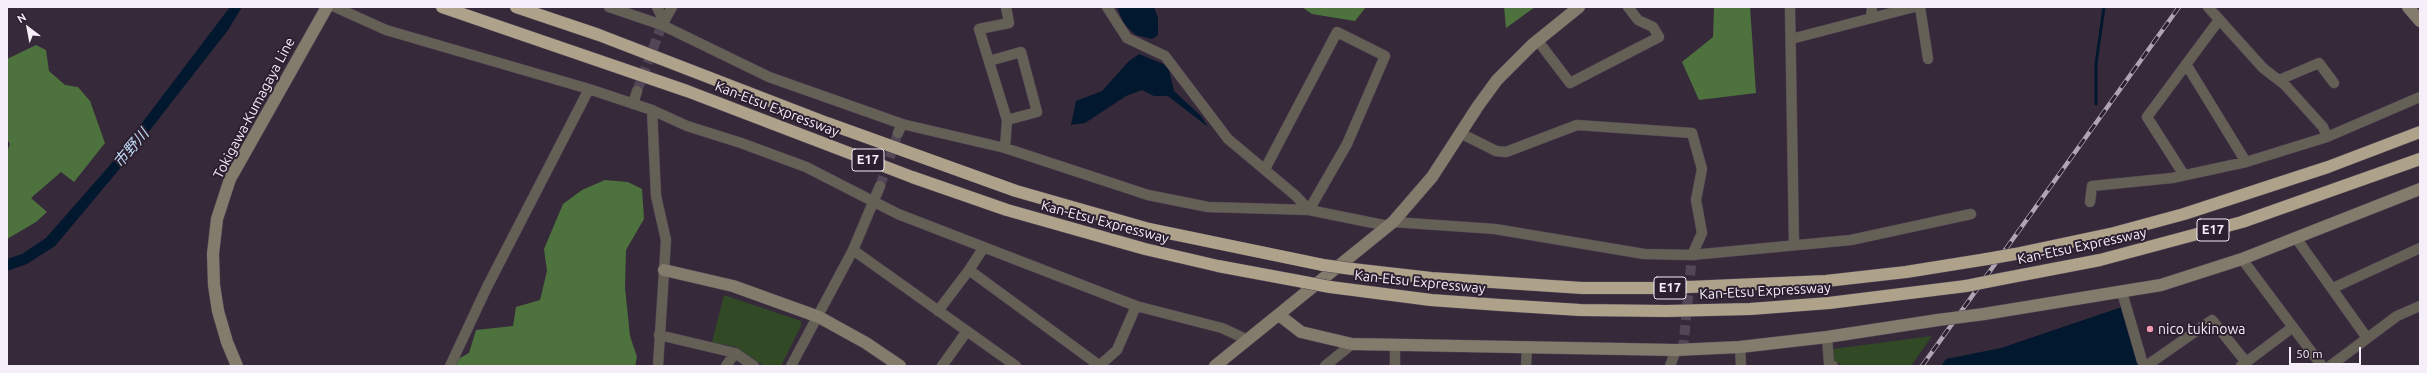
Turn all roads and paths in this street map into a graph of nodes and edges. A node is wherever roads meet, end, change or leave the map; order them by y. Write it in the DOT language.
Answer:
graph roads {
  1 [pos="327,7"];
  2 [pos="335,7"];
  3 [pos="442,7"];
  4 [pos="516,7"];
  5 [pos="609,7"];
  6 [pos="657,7"];
  7 [pos="672,7"];
  8 [pos="1006,7"];
  9 [pos="1107,7"];
  10 [pos="1579,7"];
  11 [pos="1628,7"];
  12 [pos="1790,7"];
  13 [pos="1872,7"];
  14 [pos="1914,7"];
  15 [pos="1920,7"];
  16 [pos="2208,7"];
  17 [pos="2408,7"];
  18 [pos="1871,18"];
  19 [pos="2219,20"];
  20 [pos="2420,21"];
  21 [pos="663,23"];
  22 [pos="1791,39"];
  23 [pos="1538,40"];
  24 [pos="1928,59"];
  25 [pos="989,61"];
  26 [pos="2186,64"];
  27 [pos="2279,80"];
  28 [pos="2334,83"];
  29 [pos="589,89"];
  30 [pos="637,91"];
  31 [pos="2420,97"];
  32 [pos="633,104"];
  33 [pos="652,110"];
  34 [pos="1008,120"];
  35 [pos="2420,132"];
  36 [pos="1460,133"];
  37 [pos="2327,136"];
  38 [pos="1004,148"];
  39 [pos="2420,159"];
  40 [pos="2246,162"];
  41 [pos="1265,170"];
  42 [pos="2184,175"];
  43 [pos="880,186"];
  44 [pos="2420,188"];
  45 [pos="875,202"];
  46 [pos="2090,202"];
  47 [pos="1309,210"];
  48 [pos="1971,214"];
  49 [pos="1390,224"];
  50 [pos="2296,238"];
  51 [pos="1794,244"];
  52 [pos="984,247"];
  53 [pos="2420,248"];
  54 [pos="853,250"];
  55 [pos="1692,255"];
  56 [pos="2242,259"];
  57 [pos="664,270"];
  58 [pos="969,270"];
  59 [pos="2333,288"];
  60 [pos="2122,292"];
  61 [pos="1136,306"];
  62 [pos="2420,306"];
  63 [pos="938,310"];
  64 [pos="1279,315"];
  65 [pos="819,317"];
  66 [pos="2293,327"];
  67 [pos="967,331"];
  68 [pos="659,334"];
  69 [pos="1827,337"];
  70 [pos="2368,338"];
  71 [pos="1248,340"];
  72 [pos="1352,344"];
  73 [pos="1395,345"];
  74 [pos="1527,347"];
  75 [pos="1740,347"];
  76 [pos="1676,350"];
  77 [pos="735,353"];
  78 [pos="2243,364"];
  79 [pos="237,366"];
  80 [pos="450,366"];
  81 [pos="658,366"];
  82 [pos="726,366"];
  83 [pos="754,366"];
  84 [pos="791,366"];
  85 [pos="900,366"];
  86 [pos="942,366"];
  87 [pos="1016,366"];
  88 [pos="1100,366"];
  89 [pos="1215,366"];
  90 [pos="1324,366"];
  91 [pos="1395,366"];
  92 [pos="1526,366"];
  93 [pos="1670,366"];
  94 [pos="1741,366"];
  95 [pos="1833,366"];
  96 [pos="2146,366"];
  97 [pos="2322,366"];
  98 [pos="2330,366"];
  1 -- 79 [label="street, Tokigawa-Kumagaya Line"];
  2 -- 29 [label="street"];
  3 -- 39 [label="highway, Kan-Etsu Expressway / E17, bridge"];
  4 -- 35 [label="highway, Kan-Etsu Expressway / E17, bridge"];
  5 -- 21 [label="street"];
  6 -- 21 [label="street"];
  7 -- 21 [label="street"];
  8 -- 25 [label="street"];
  9 -- 41 [label="street"];
  10 -- 23 [label="street"];
  11 -- 23 [label="street"];
  12 -- 22 [label="street"];
  13 -- 18 [label="street"];
  14 -- 18 [label="street"];
  15 -- 24 [label="street"];
  16 -- 19 [label="street"];
  17 -- 20 [label="street"];
  18 -- 22 [label="street"];
  19 -- 26 [label="street"];
  19 -- 27 [label="street"];
  21 -- 38 [label="street"];
  22 -- 51 [label="street"];
  23 -- 36 [label="street"];
  25 -- 34 [label="street"];
  25 -- 34 [label="street"];
  26 -- 40 [label="street"];
  26 -- 42 [label="street"];
  27 -- 28 [label="street"];
  27 -- 37 [label="street"];
  29 -- 32 [label="street"];
  29 -- 80 [label="street"];
  30 -- 32 [label="street"];
  31 -- 37 [label="street"];
  32 -- 33 [label="street"];
  33 -- 45 [label="street"];
  33 -- 57 [label="street"];
  34 -- 38 [label="street"];
  36 -- 49 [label="street"];
  36 -- 55 [label="street"];
  37 -- 40 [label="street"];
  38 -- 47 [label="street"];
  40 -- 42 [label="street"];
  41 -- 47 [label="street"];
  41 -- 47 [label="street"];
  42 -- 46 [label="street"];
  43 -- 45 [label="street"];
  44 -- 50 [label="street"];
  45 -- 52 [label="street"];
  45 -- 54 [label="street"];
  47 -- 49 [label="street"];
  48 -- 51 [label="street"];
  49 -- 55 [label="street"];
  49 -- 64 [label="street"];
  50 -- 56 [label="street"];
  50 -- 59 [label="street"];
  51 -- 55 [label="street"];
  52 -- 58 [label="street"];
  52 -- 61 [label="street"];
  53 -- 59 [label="street"];
  54 -- 63 [label="street"];
  54 -- 65 [label="street"];
  56 -- 60 [label="street"];
  56 -- 66 [label="street"];
  57 -- 65 [label="street"];
  57 -- 68 [label="street"];
  58 -- 63 [label="street"];
  58 -- 88 [label="street"];
  59 -- 70 [label="street"];
  60 -- 69 [label="street, bridge"];
  60 -- 96 [label="street"];
  61 -- 71 [label="street"];
  61 -- 88 [label="street"];
  62 -- 70 [label="street"];
  63 -- 67 [label="street"];
  64 -- 71 [label="street"];
  64 -- 72 [label="street"];
  65 -- 84 [label="street"];
  65 -- 85 [label="street"];
  66 -- 78 [label="street"];
  66 -- 97 [label="street"];
  67 -- 86 [label="street"];
  67 -- 87 [label="street"];
  68 -- 77 [label="street"];
  68 -- 81 [label="street"];
  69 -- 75 [label="street"];
  69 -- 95 [label="street"];
  70 -- 98 [label="street"];
  71 -- 89 [label="street"];
  72 -- 73 [label="street"];
  72 -- 90 [label="street"];
  73 -- 74 [label="street"];
  73 -- 91 [label="street"];
  74 -- 76 [label="street"];
  74 -- 92 [label="street"];
  75 -- 76 [label="street"];
  75 -- 94 [label="street"];
  76 -- 93 [label="street"];
  77 -- 82 [label="street"];
  77 -- 83 [label="street"];
  78 -- 96 [label="street"];
}
